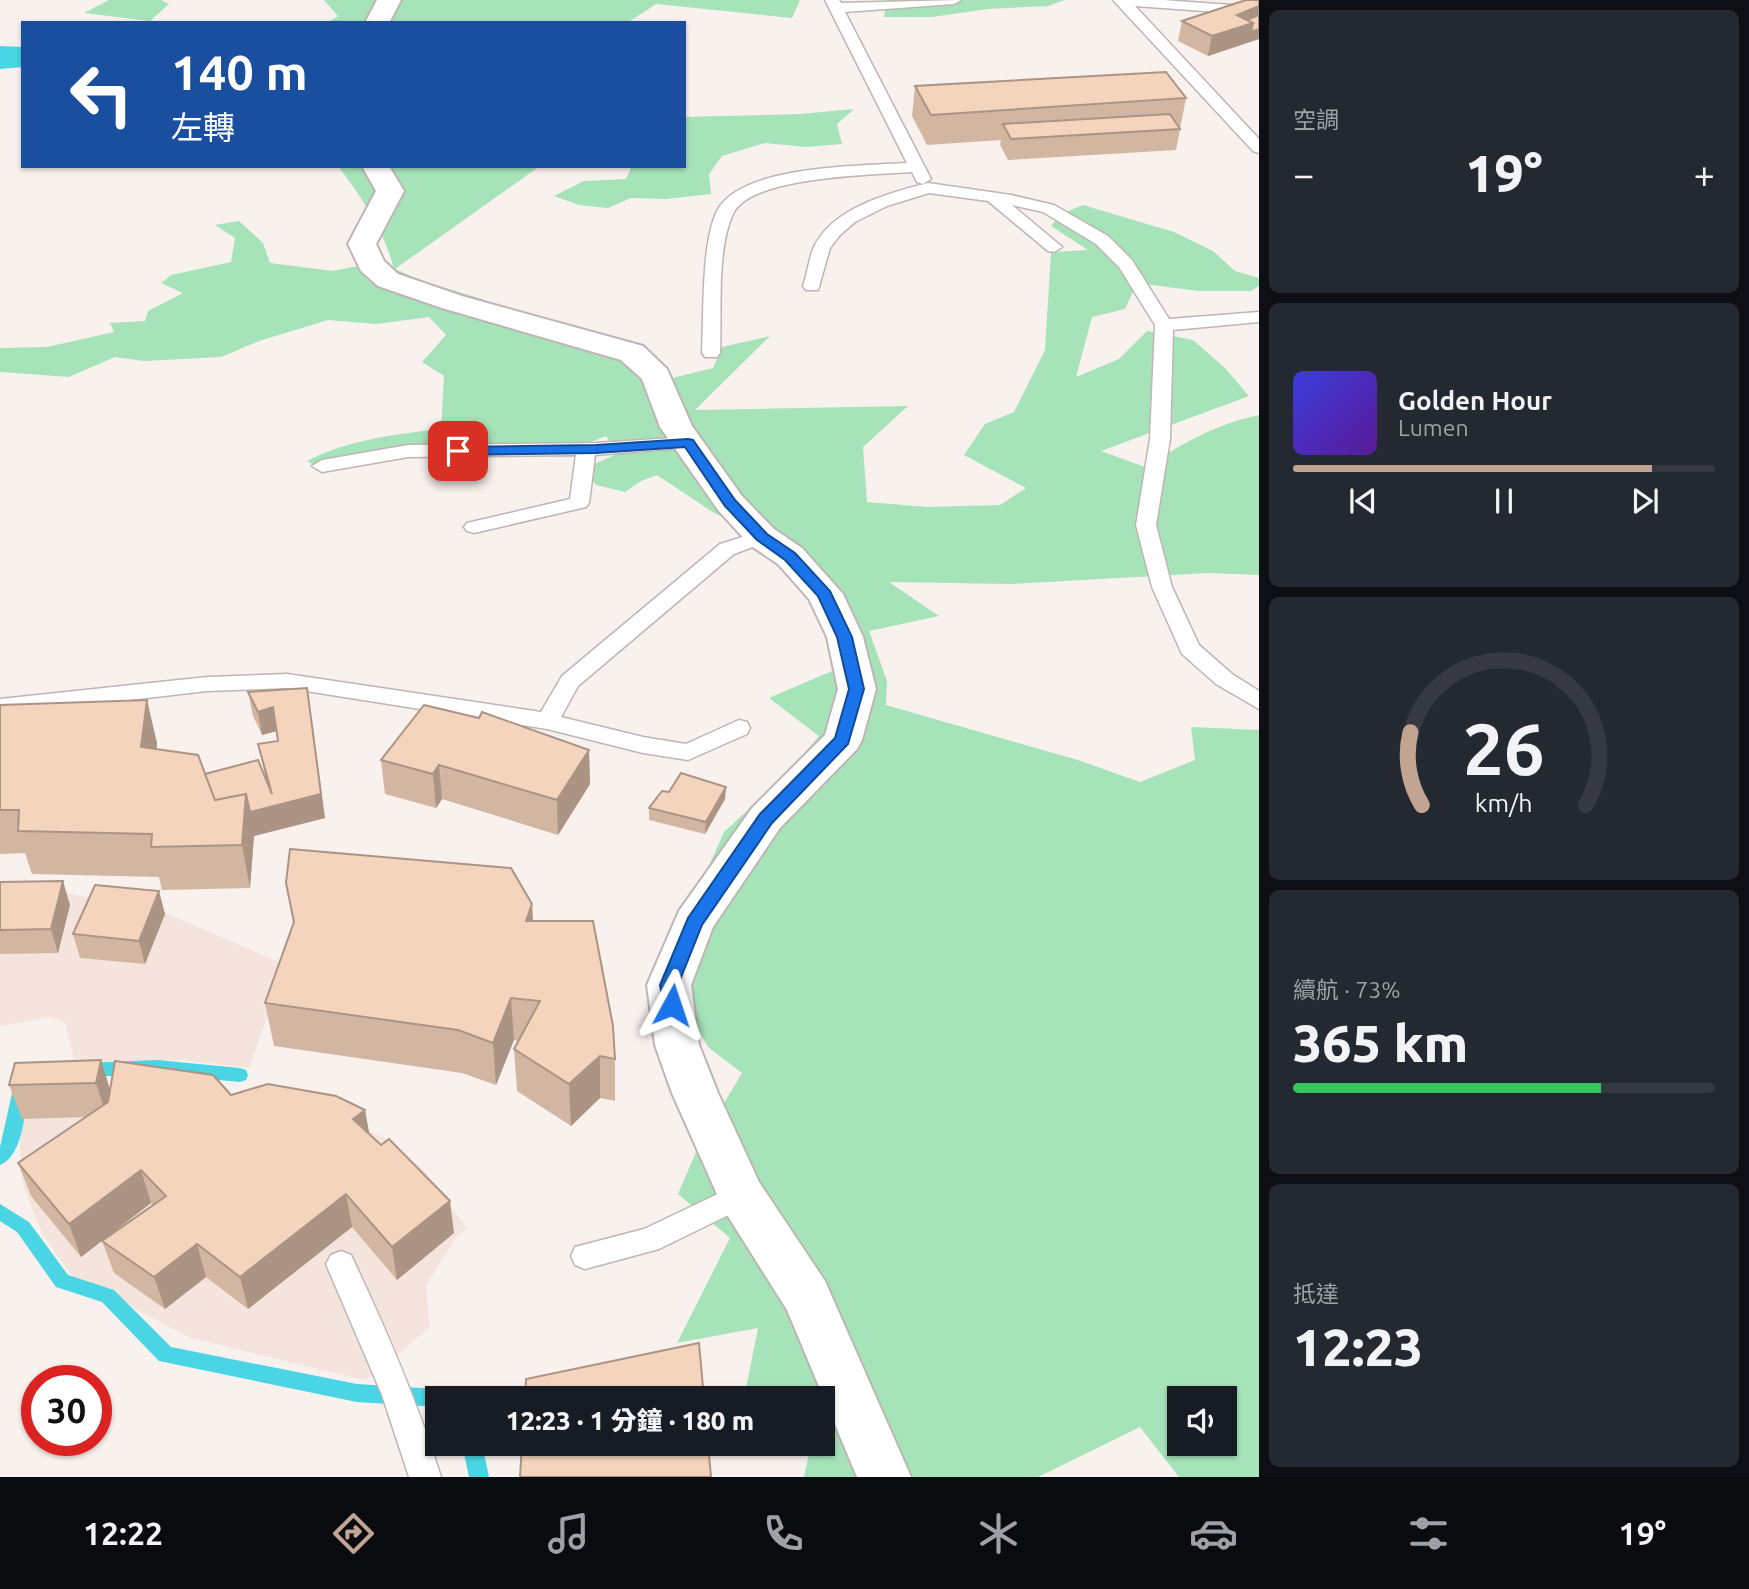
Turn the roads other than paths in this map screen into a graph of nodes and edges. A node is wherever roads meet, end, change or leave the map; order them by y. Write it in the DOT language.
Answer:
graph roads {
  1 [pos="389,0"];
  2 [pos="954,0"];
  3 [pos="1117,1"];
  4 [pos="834,4"];
  5 [pos="1259,11"];
  6 [pos="378,21"];
  7 [pos="1256,141"];
  8 [pos="918,167"];
  9 [pos="376,168"];
  10 [pos="928,188"];
  11 [pos="992,197"];
  12 [pos="1054,247"];
  13 [pos="813,286"];
  14 [pos="1259,317"];
  15 [pos="1164,325"];
  16 [pos="711,353"];
  17 [pos="688,443"];
  18 [pos="586,449"];
  19 [pos="322,466"];
  20 [pos="474,527"];
  21 [pos="762,537"];
  22 [pos="1259,701"];
  23 [pos="0,707"];
  24 [pos="458,707"];
  25 [pos="547,721"];
  26 [pos="444,726"];
  27 [pos="739,728"];
  28 [pos="741,1195"];
  29 [pos="585,1256"];
  30 [pos="341,1264"];
  31 [pos="425,1477"];
  32 [pos="884,1477"];
  1 -- 6 [label="street"];
  2 -- 4 [label="lane"];
  3 -- 5 [label="lane"];
  3 -- 7 [label="lane"];
  4 -- 8 [label="lane"];
  8 -- 10 [label="lane"];
  8 -- 16 [label="lane"];
  9 -- 17 [label="street"];
  10 -- 11 [label="lane"];
  10 -- 13 [label="lane"];
  11 -- 12 [label="lane"];
  11 -- 15 [label="lane"];
  14 -- 15 [label="lane"];
  15 -- 22 [label="lane"];
  17 -- 18 [label="lane"];
  17 -- 21 [label="street"];
  18 -- 19 [label="lane"];
  18 -- 20 [label="lane"];
  21 -- 25 [label="lane"];
  21 -- 28 [label="street"];
  23 -- 24 [label="lane"];
  24 -- 25 [label="lane"];
  24 -- 26 [label="lane"];
  25 -- 27 [label="lane"];
  28 -- 29 [label="lane"];
  28 -- 32 [label="street"];
  30 -- 31 [label="lane"];
}
